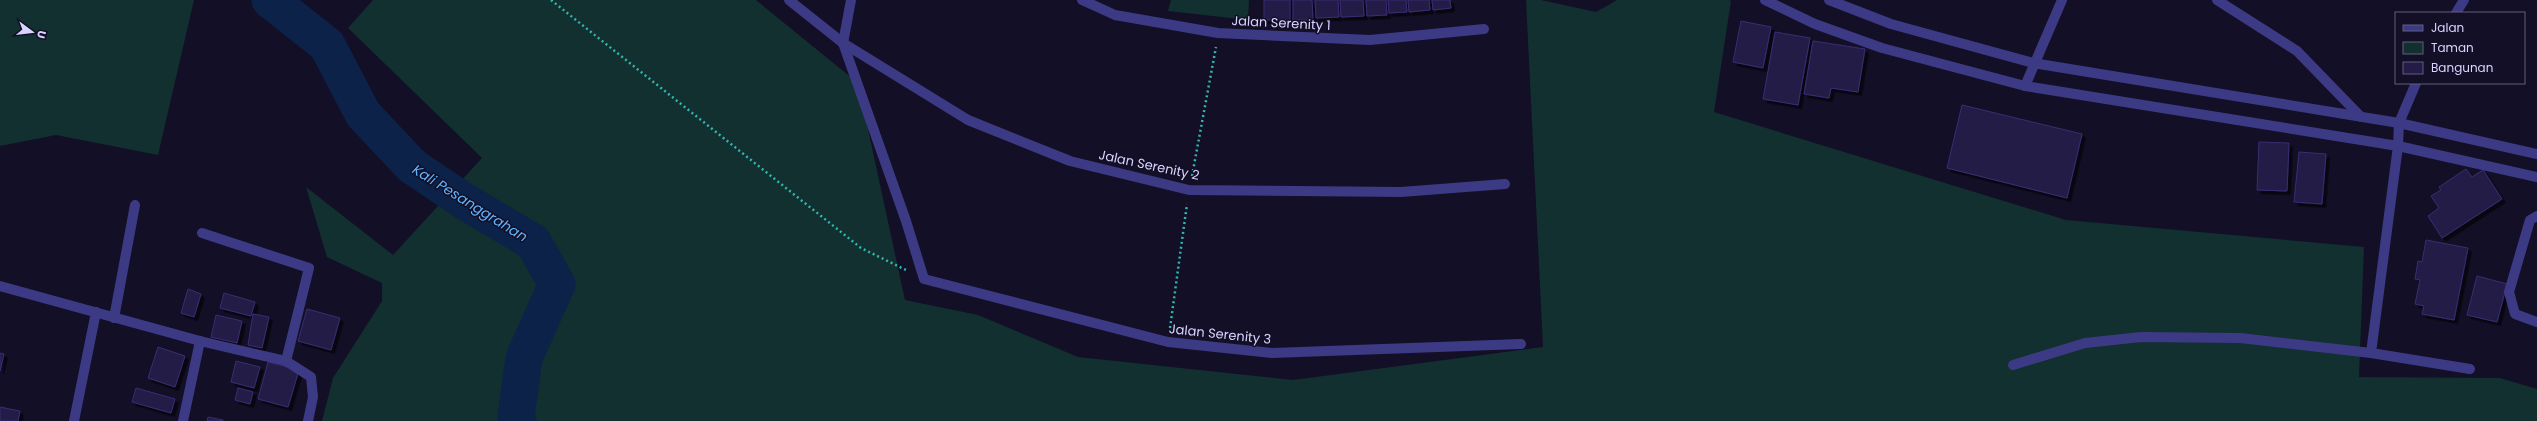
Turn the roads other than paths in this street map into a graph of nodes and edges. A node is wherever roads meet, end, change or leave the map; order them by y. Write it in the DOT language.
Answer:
graph roads {
  1 [pos="789,0"];
  2 [pos="851,0"];
  3 [pos="1082,0"];
  4 [pos="1765,0"];
  5 [pos="1829,0"];
  6 [pos="2062,0"];
  7 [pos="2217,0"];
  8 [pos="2464,0"];
  9 [pos="2457,12"];
  10 [pos="1484,29"];
  11 [pos="842,43"];
  12 [pos="2033,63"];
  13 [pos="2416,84"];
  14 [pos="2025,86"];
  15 [pos="2362,118"];
  16 [pos="2399,123"];
  17 [pos="2398,146"];
  18 [pos="2537,154"];
  19 [pos="2537,178"];
  20 [pos="1505,184"];
  21 [pos="136,205"];
  22 [pos="2537,216"];
  23 [pos="202,234"];
  24 [pos="0,286"];
  25 [pos="96,312"];
  26 [pos="114,318"];
  27 [pos="2537,322"];
  28 [pos="200,340"];
  29 [pos="1520,344"];
  30 [pos="2371,353"];
  31 [pos="286,361"];
  32 [pos="2013,365"];
  33 [pos="2470,369"];
  34 [pos="74,421"];
  35 [pos="183,421"];
  36 [pos="308,421"];
  1 -- 11 [label="street, Jalan Serenity 2"];
  2 -- 11 [label="street"];
  3 -- 10 [label="street, Jalan Serenity 1"];
  4 -- 14 [label="street"];
  5 -- 12 [label="street"];
  6 -- 12 [label="street"];
  7 -- 15 [label="street"];
  8 -- 9 [label="street"];
  11 -- 20 [label="street, Jalan Serenity 2"];
  11 -- 29 [label="street, Jalan Serenity 3"];
  12 -- 14 [label="street"];
  12 -- 15 [label="street"];
  13 -- 16 [label="street"];
  14 -- 17 [label="street"];
  15 -- 16 [label="street"];
  16 -- 17 [label="street"];
  16 -- 18 [label="street"];
  17 -- 19 [label="street"];
  17 -- 30 [label="street"];
  21 -- 26 [label="street"];
  22 -- 27 [label="street"];
  23 -- 31 [label="street"];
  24 -- 25 [label="street"];
  25 -- 26 [label="street"];
  25 -- 34 [label="street"];
  26 -- 28 [label="street"];
  28 -- 31 [label="street"];
  28 -- 35 [label="street"];
  30 -- 32 [label="street"];
  30 -- 33 [label="street"];
  31 -- 36 [label="street"];
}
